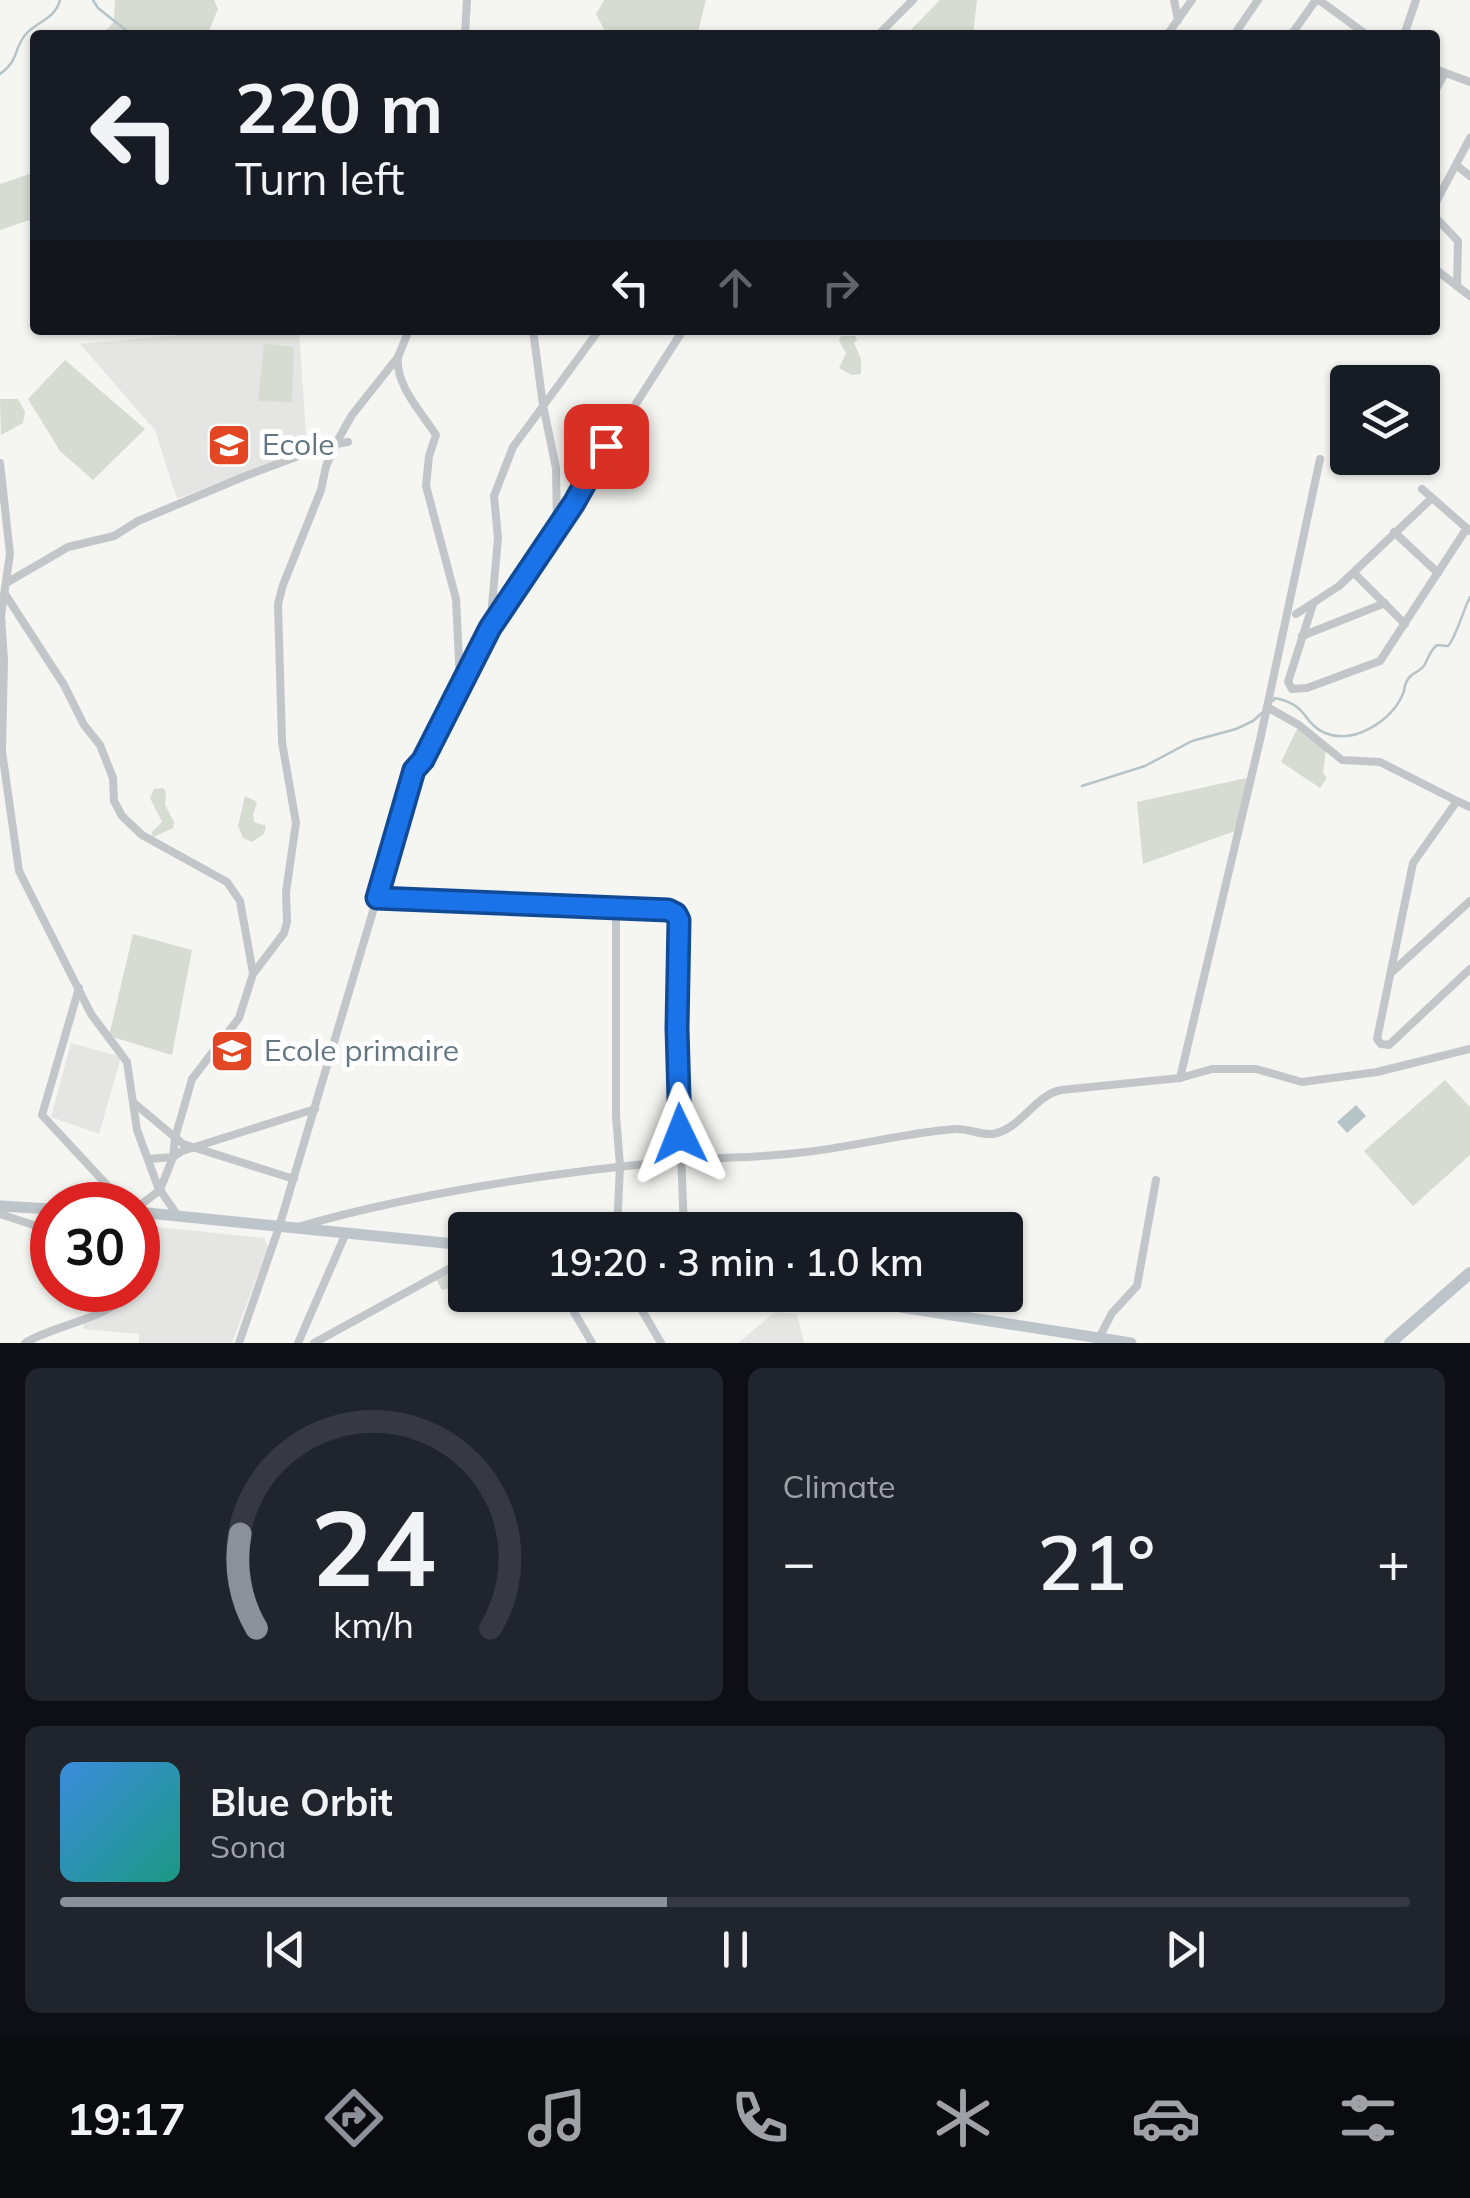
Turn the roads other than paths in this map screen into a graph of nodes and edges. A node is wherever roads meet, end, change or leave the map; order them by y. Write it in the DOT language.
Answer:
graph roads {
  1 [pos="467,0"];
  2 [pos="913,0"];
  3 [pos="1174,0"];
  4 [pos="1192,0"];
  5 [pos="1258,0"];
  6 [pos="1317,0"];
  7 [pos="1416,0"];
  8 [pos="1178,20"];
  9 [pos="465,30"];
  10 [pos="883,30"];
  11 [pos="1171,30"];
  12 [pos="1237,30"];
  13 [pos="1295,30"];
  14 [pos="1360,30"];
  15 [pos="1406,30"];
  16 [pos="1440,71"];
  17 [pos="1445,73"];
  18 [pos="1440,82"];
  19 [pos="1470,82"];
  20 [pos="1470,138"];
  21 [pos="1456,165"];
  22 [pos="1470,176"];
  23 [pos="1440,195"];
  24 [pos="1440,222"];
  25 [pos="1440,273"];
  26 [pos="1457,286"];
  27 [pos="1470,296"];
  28 [pos="407,335"];
  29 [pos="534,335"];
  30 [pos="595,335"];
  31 [pos="680,335"];
  32 [pos="398,357"];
  33 [pos="543,406"];
  34 [pos="348,442"];
  35 [pos="337,444"];
  36 [pos="1320,458"];
  37 [pos="0,462"];
  38 [pos="1422,489"];
  39 [pos="1432,498"];
  40 [pos="557,523"];
  41 [pos="1468,529"];
  42 [pos="1394,532"];
  43 [pos="1438,572"];
  44 [pos="1354,573"];
  45 [pos="8,582"];
  46 [pos="5,594"];
  47 [pos="1384,603"];
  48 [pos="1313,604"];
  49 [pos="1296,614"];
  50 [pos="1406,624"];
  51 [pos="490,628"];
  52 [pos="1302,636"];
  53 [pos="460,686"];
  54 [pos="1267,707"];
  55 [pos="1457,802"];
  56 [pos="1470,807"];
  57 [pos="377,898"];
  58 [pos="1470,901"];
  59 [pos="616,908"];
  60 [pos="1470,969"];
  61 [pos="253,974"];
  62 [pos="1390,974"];
  63 [pos="79,988"];
  64 [pos="1470,1049"];
  65 [pos="1180,1078"];
  66 [pos="134,1104"];
  67 [pos="315,1109"];
  68 [pos="174,1138"];
  69 [pos="194,1147"];
  70 [pos="173,1156"];
  71 [pos="149,1160"];
  72 [pos="681,1160"];
  73 [pos="620,1166"];
  74 [pos="294,1179"];
  75 [pos="1156,1180"];
  76 [pos="104,1182"];
  77 [pos="157,1182"];
  78 [pos="160,1190"];
  79 [pos="0,1206"];
  80 [pos="30,1207"];
  81 [pos="618,1212"];
  82 [pos="683,1212"];
  83 [pos="160,1213"];
  84 [pos="0,1214"];
  85 [pos="178,1216"];
  86 [pos="30,1224"];
  87 [pos="286,1228"];
  88 [pos="346,1233"];
  89 [pos="448,1244"];
  90 [pos="448,1269"];
  91 [pos="1470,1273"];
  92 [pos="99,1312"];
  93 [pos="574,1312"];
  94 [pos="644,1312"];
  95 [pos="932,1312"];
  96 [pos="1098,1338"];
  97 [pos="25,1343"];
  98 [pos="239,1343"];
  99 [pos="298,1343"];
  100 [pos="314,1343"];
  101 [pos="592,1343"];
  102 [pos="662,1343"];
  103 [pos="1131,1343"];
  104 [pos="1390,1343"];
  1 -- 9 [label="street"];
  2 -- 10 [label="street"];
  3 -- 8 [label="street"];
  4 -- 8 [label="street"];
  5 -- 12 [label="street"];
  6 -- 13 [label="street"];
  6 -- 14 [label="street"];
  7 -- 15 [label="street"];
  8 -- 11 [label="street"];
  16 -- 17 [label="street"];
  17 -- 18 [label="street"];
  17 -- 19 [label="street"];
  20 -- 21 [label="street"];
  21 -- 22 [label="street"];
  21 -- 23 [label="street"];
  24 -- 26 [label="street"];
  25 -- 26 [label="street"];
  26 -- 27 [label="street"];
  28 -- 32 [label="street"];
  29 -- 33 [label="street"];
  30 -- 33 [label="street"];
  31 -- 40 [label="street"];
  32 -- 35 [label="street"];
  32 -- 53 [label="street"];
  33 -- 40 [label="street"];
  33 -- 51 [label="street"];
  34 -- 35 [label="street"];
  35 -- 45 [label="street"];
  35 -- 61 [label="street"];
  36 -- 54 [label="street"];
  37 -- 45 [label="street"];
  38 -- 39 [label="street"];
  39 -- 41 [label="street"];
  39 -- 42 [label="street"];
  40 -- 51 [label="street"];
  41 -- 43 [label="street"];
  42 -- 43 [label="street"];
  42 -- 44 [label="street"];
  43 -- 50 [label="street"];
  44 -- 47 [label="street"];
  44 -- 48 [label="street"];
  45 -- 46 [label="street"];
  46 -- 61 [label="street"];
  46 -- 63 [label="street"];
  47 -- 50 [label="street"];
  47 -- 52 [label="street"];
  48 -- 49 [label="street"];
  48 -- 52 [label="street"];
  50 -- 52 [label="street"];
  51 -- 53 [label="street"];
  53 -- 57 [label="street"];
  54 -- 55 [label="street"];
  54 -- 65 [label="street"];
  55 -- 56 [label="street"];
  55 -- 62 [label="street"];
  57 -- 59 [label="street"];
  57 -- 67 [label="street"];
  58 -- 62 [label="street"];
  59 -- 72 [label="street"];
  59 -- 73 [label="street"];
  60 -- 62 [label="street"];
  61 -- 68 [label="street"];
  63 -- 66 [label="street"];
  63 -- 76 [label="street"];
  64 -- 65 [label="street"];
  65 -- 72 [label="street"];
  66 -- 68 [label="street"];
  66 -- 71 [label="street"];
  67 -- 69 [label="street"];
  67 -- 74 [label="street"];
  68 -- 69 [label="street"];
  68 -- 70 [label="street"];
  69 -- 70 [label="street"];
  69 -- 74 [label="street"];
  70 -- 71 [label="street"];
  70 -- 78 [label="street"];
  71 -- 77 [label="street"];
  72 -- 73 [label="street"];
  72 -- 82 [label="street"];
  73 -- 81 [label="street"];
  73 -- 87 [label="street"];
  74 -- 87 [label="street"];
  75 -- 96 [label="street"];
  78 -- 85 [label="street"];
  79 -- 80 [label="main road"];
  83 -- 85 [label="main road"];
  84 -- 86 [label="street"];
  85 -- 87 [label="main road"];
  87 -- 88 [label="main road"];
  87 -- 98 [label="street"];
  88 -- 89 [label="main road"];
  88 -- 99 [label="street"];
  90 -- 100 [label="street"];
  91 -- 104 [label="main road"];
  92 -- 97 [label="street"];
  93 -- 101 [label="street"];
  94 -- 102 [label="street"];
  95 -- 96 [label="main road"];
  96 -- 103 [label="main road"];
}
